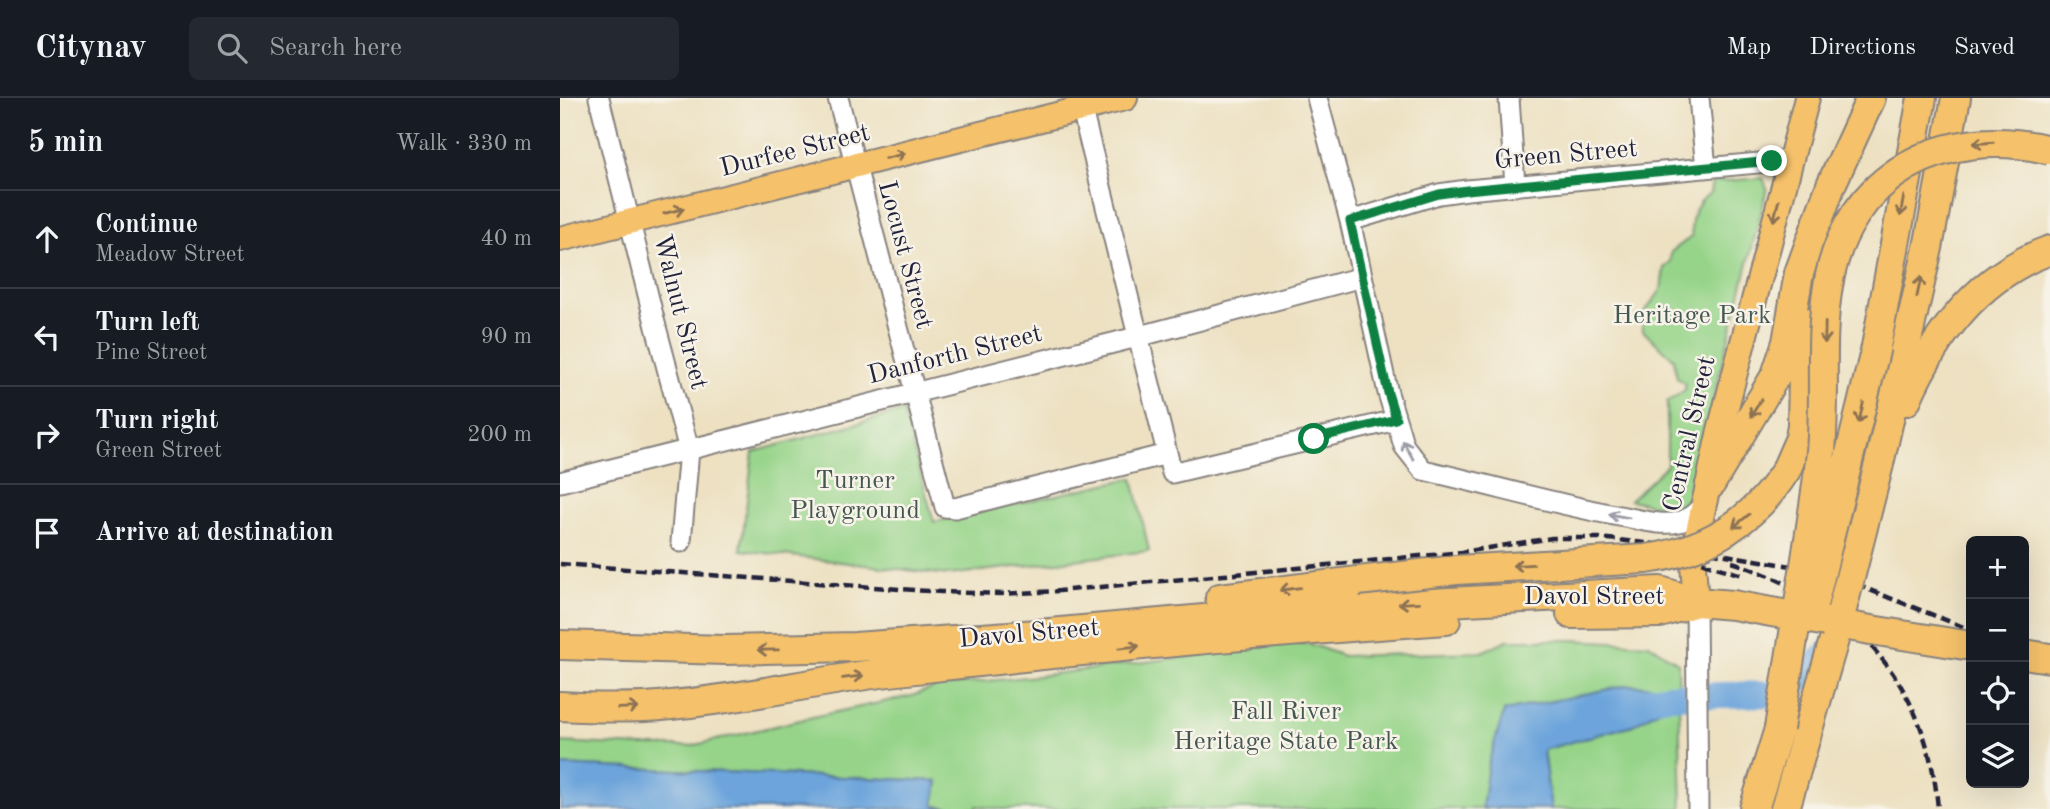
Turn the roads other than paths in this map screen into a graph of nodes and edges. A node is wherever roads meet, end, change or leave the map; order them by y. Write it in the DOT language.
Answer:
graph roads {
  1 [pos="599,98"];
  2 [pos="838,98"];
  3 [pos="1125,98"];
  4 [pos="1317,98"];
  5 [pos="1509,98"];
  6 [pos="1699,98"];
  7 [pos="1807,98"];
  8 [pos="1871,98"];
  9 [pos="1922,98"];
  10 [pos="1956,98"];
  11 [pos="1081,104"];
  12 [pos="2050,150"];
  13 [pos="1791,160"];
  14 [pos="855,166"];
  15 [pos="1706,168"];
  16 [pos="1515,186"];
  17 [pos="1825,206"];
  18 [pos="1350,221"];
  19 [pos="630,222"];
  20 [pos="560,239"];
  21 [pos="2050,250"];
  22 [pos="1362,277"];
  23 [pos="1138,337"];
  24 [pos="1915,356"];
  25 [pos="914,392"];
  26 [pos="1396,419"];
  27 [pos="689,450"];
  28 [pos="1167,454"];
  29 [pos="560,482"];
  30 [pos="1707,494"];
  31 [pos="681,542"];
  32 [pos="1696,602"];
  33 [pos="560,636"];
  34 [pos="934,643"];
  35 [pos="560,645"];
  36 [pos="1966,645"];
  37 [pos="593,646"];
  38 [pos="2029,655"];
  39 [pos="2050,658"];
  40 [pos="560,706"];
  41 [pos="1779,729"];
  42 [pos="1698,809"];
  43 [pos="1754,809"];
  44 [pos="1785,809"];
  1 -- 19 [label="street, Walnut Street"];
  2 -- 14 [label="street, Locust Street"];
  3 -- 11 [label="main road, Durfee Street"];
  4 -- 18 [label="street"];
  5 -- 16 [label="street"];
  6 -- 15 [label="street"];
  7 -- 13 [label="main road, Central Street"];
  8 -- 17 [label="highway"];
  9 -- 41 [label="highway, one-way, bridge"];
  24 -- 10 [label="highway, one-way"];
  14 -- 11 [label="main road, Durfee Street, one-way"];
  11 -- 23 [label="street"];
  12 -- 41 [label="highway, one-way, bridge"];
  13 -- 15 [label="street, Green Street"];
  13 -- 30 [label="main road, Central Street, one-way"];
  19 -- 14 [label="main road, Durfee Street, one-way"];
  14 -- 25 [label="street, Locust Street"];
  15 -- 16 [label="street, Green Street"];
  16 -- 18 [label="street, Green Street"];
  17 -- 30 [label="highway, one-way"];
  17 -- 34 [label="highway, one-way, bridge"];
  18 -- 22 [label="street"];
  19 -- 20 [label="main road, Durfee Street"];
  19 -- 27 [label="street, Walnut Street"];
  21 -- 24 [label="highway"];
  22 -- 23 [label="street, Danforth Street"];
  22 -- 26 [label="street"];
  23 -- 25 [label="street, Danforth Street"];
  23 -- 28 [label="street"];
  24 -- 44 [label="highway, bridge"];
  25 -- 27 [label="street, Danforth Street"];
  25 -- 28 [label="street, Locust Street"];
  26 -- 28 [label="street"];
  30 -- 26 [label="street, one-way"];
  27 -- 29 [label="street, Danforth Street"];
  27 -- 31 [label="street, Walnut Street"];
  30 -- 32 [label="main road, Central Street"];
  32 -- 34 [label="highway, Davol Street, one-way"];
  32 -- 36 [label="highway, bridge"];
  40 -- 32 [label="highway, Davol Street, one-way"];
  32 -- 42 [label="street, Central Street"];
  33 -- 37 [label="highway"];
  34 -- 37 [label="highway, Davol Street, one-way"];
  35 -- 37 [label="highway, Davol Street"];
  38 -- 39 [label="highway, bridge"];
  41 -- 43 [label="highway"];
}
